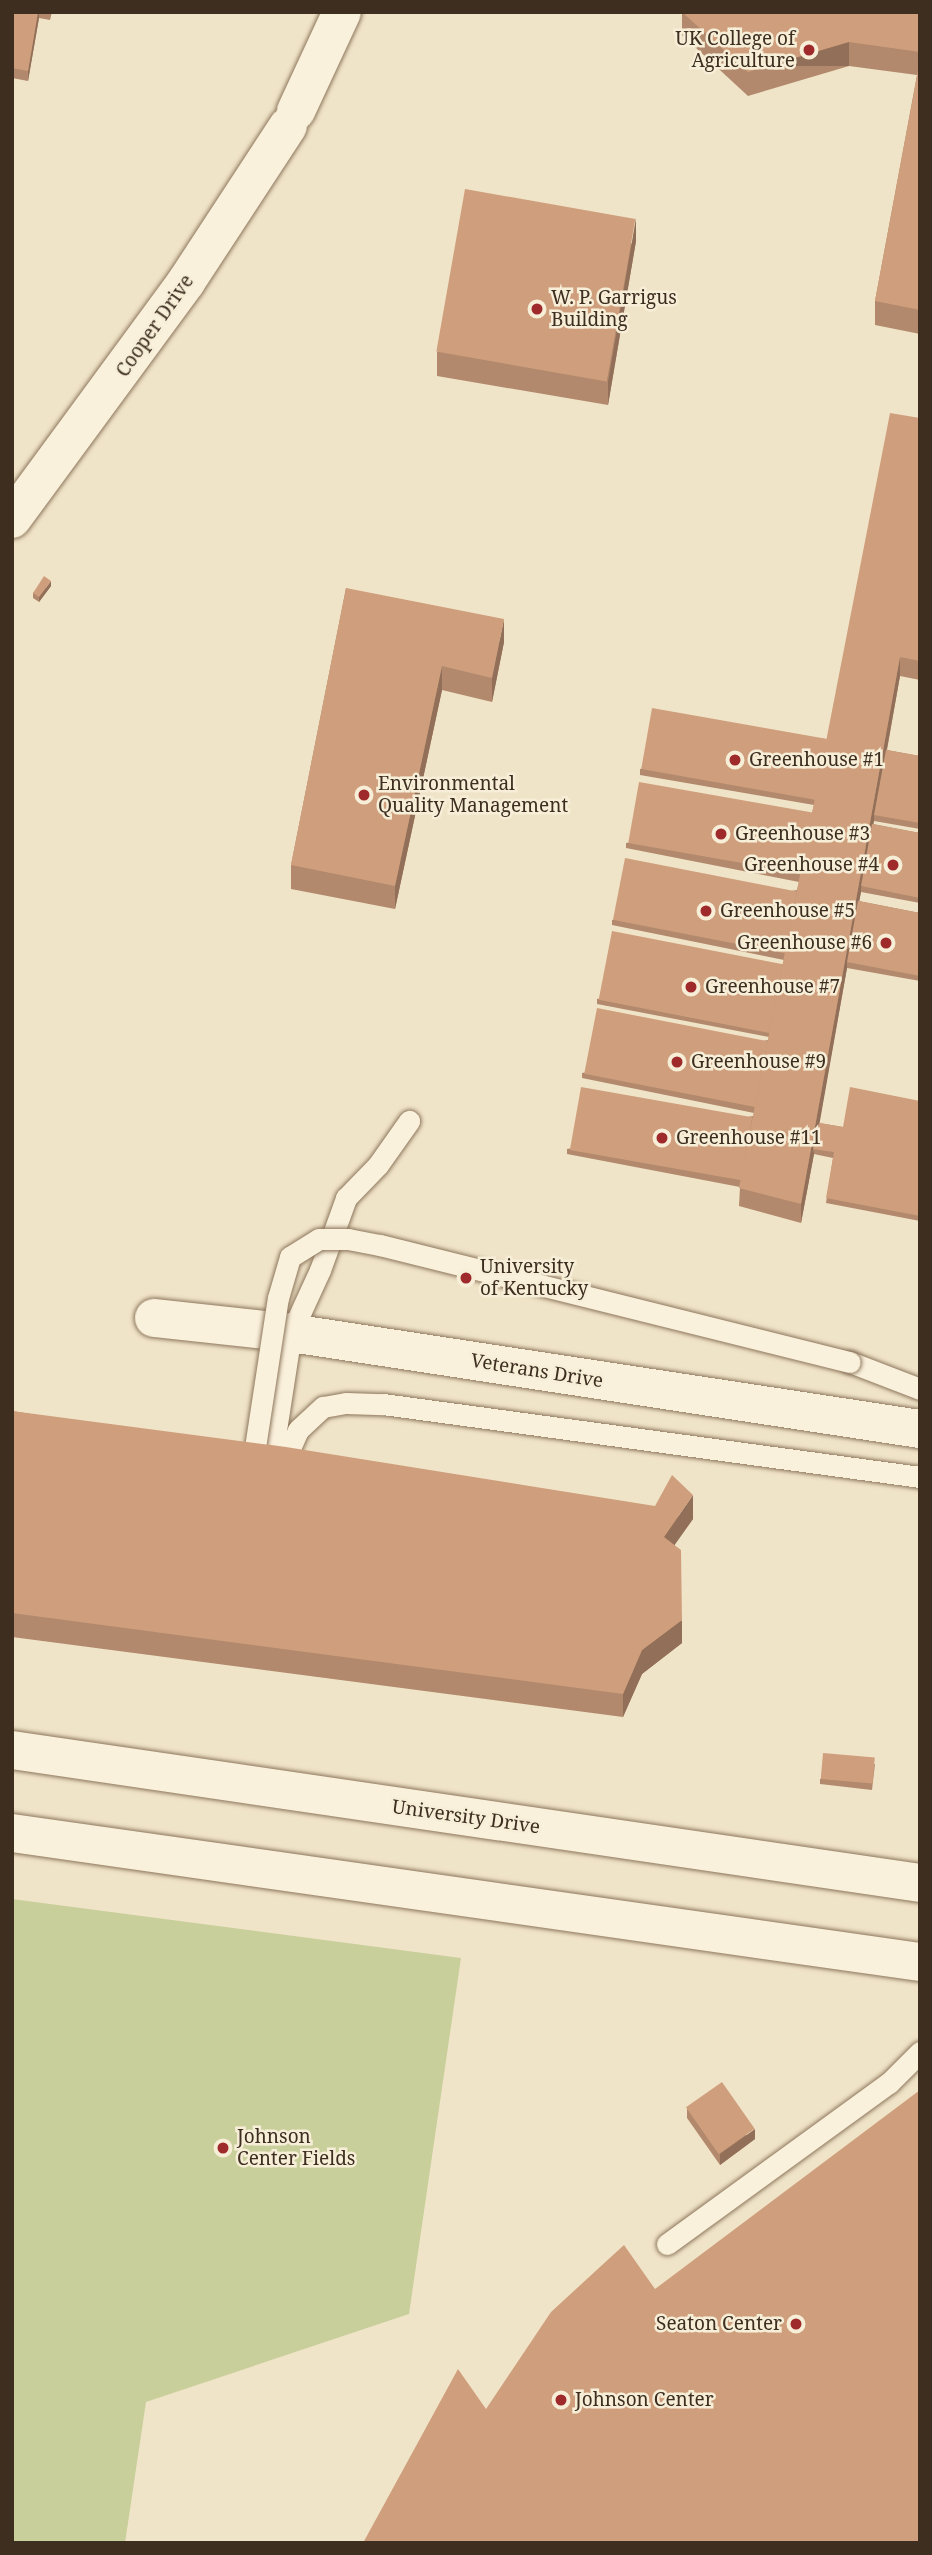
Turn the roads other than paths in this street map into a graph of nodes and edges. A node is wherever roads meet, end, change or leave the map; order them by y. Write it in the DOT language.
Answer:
graph roads {
  1 [pos="342,12"];
  2 [pos="12,519"];
  3 [pos="409,1121"];
  4 [pos="154,1318"];
  5 [pos="291,1333"];
  6 [pos="920,1389"];
  7 [pos="920,1430"];
  8 [pos="269,1469"];
  9 [pos="915,1478"];
  10 [pos="12,1750"];
  11 [pos="12,1833"];
  12 [pos="920,1883"];
  13 [pos="920,1962"];
  14 [pos="920,2052"];
  15 [pos="667,2244"];
  1 -- 2 [label="street, Cooper Drive"];
  3 -- 5 [label="lane"];
  4 -- 5 [label="street, Veterans Drive"];
  5 -- 7 [label="street, Veterans Drive"];
  5 -- 8 [label="lane"];
  6 -- 8 [label="lane, bridge"];
  8 -- 9 [label="lane"];
  10 -- 12 [label="street, University Drive"];
  11 -- 13 [label="street"];
  14 -- 15 [label="lane"];
}
